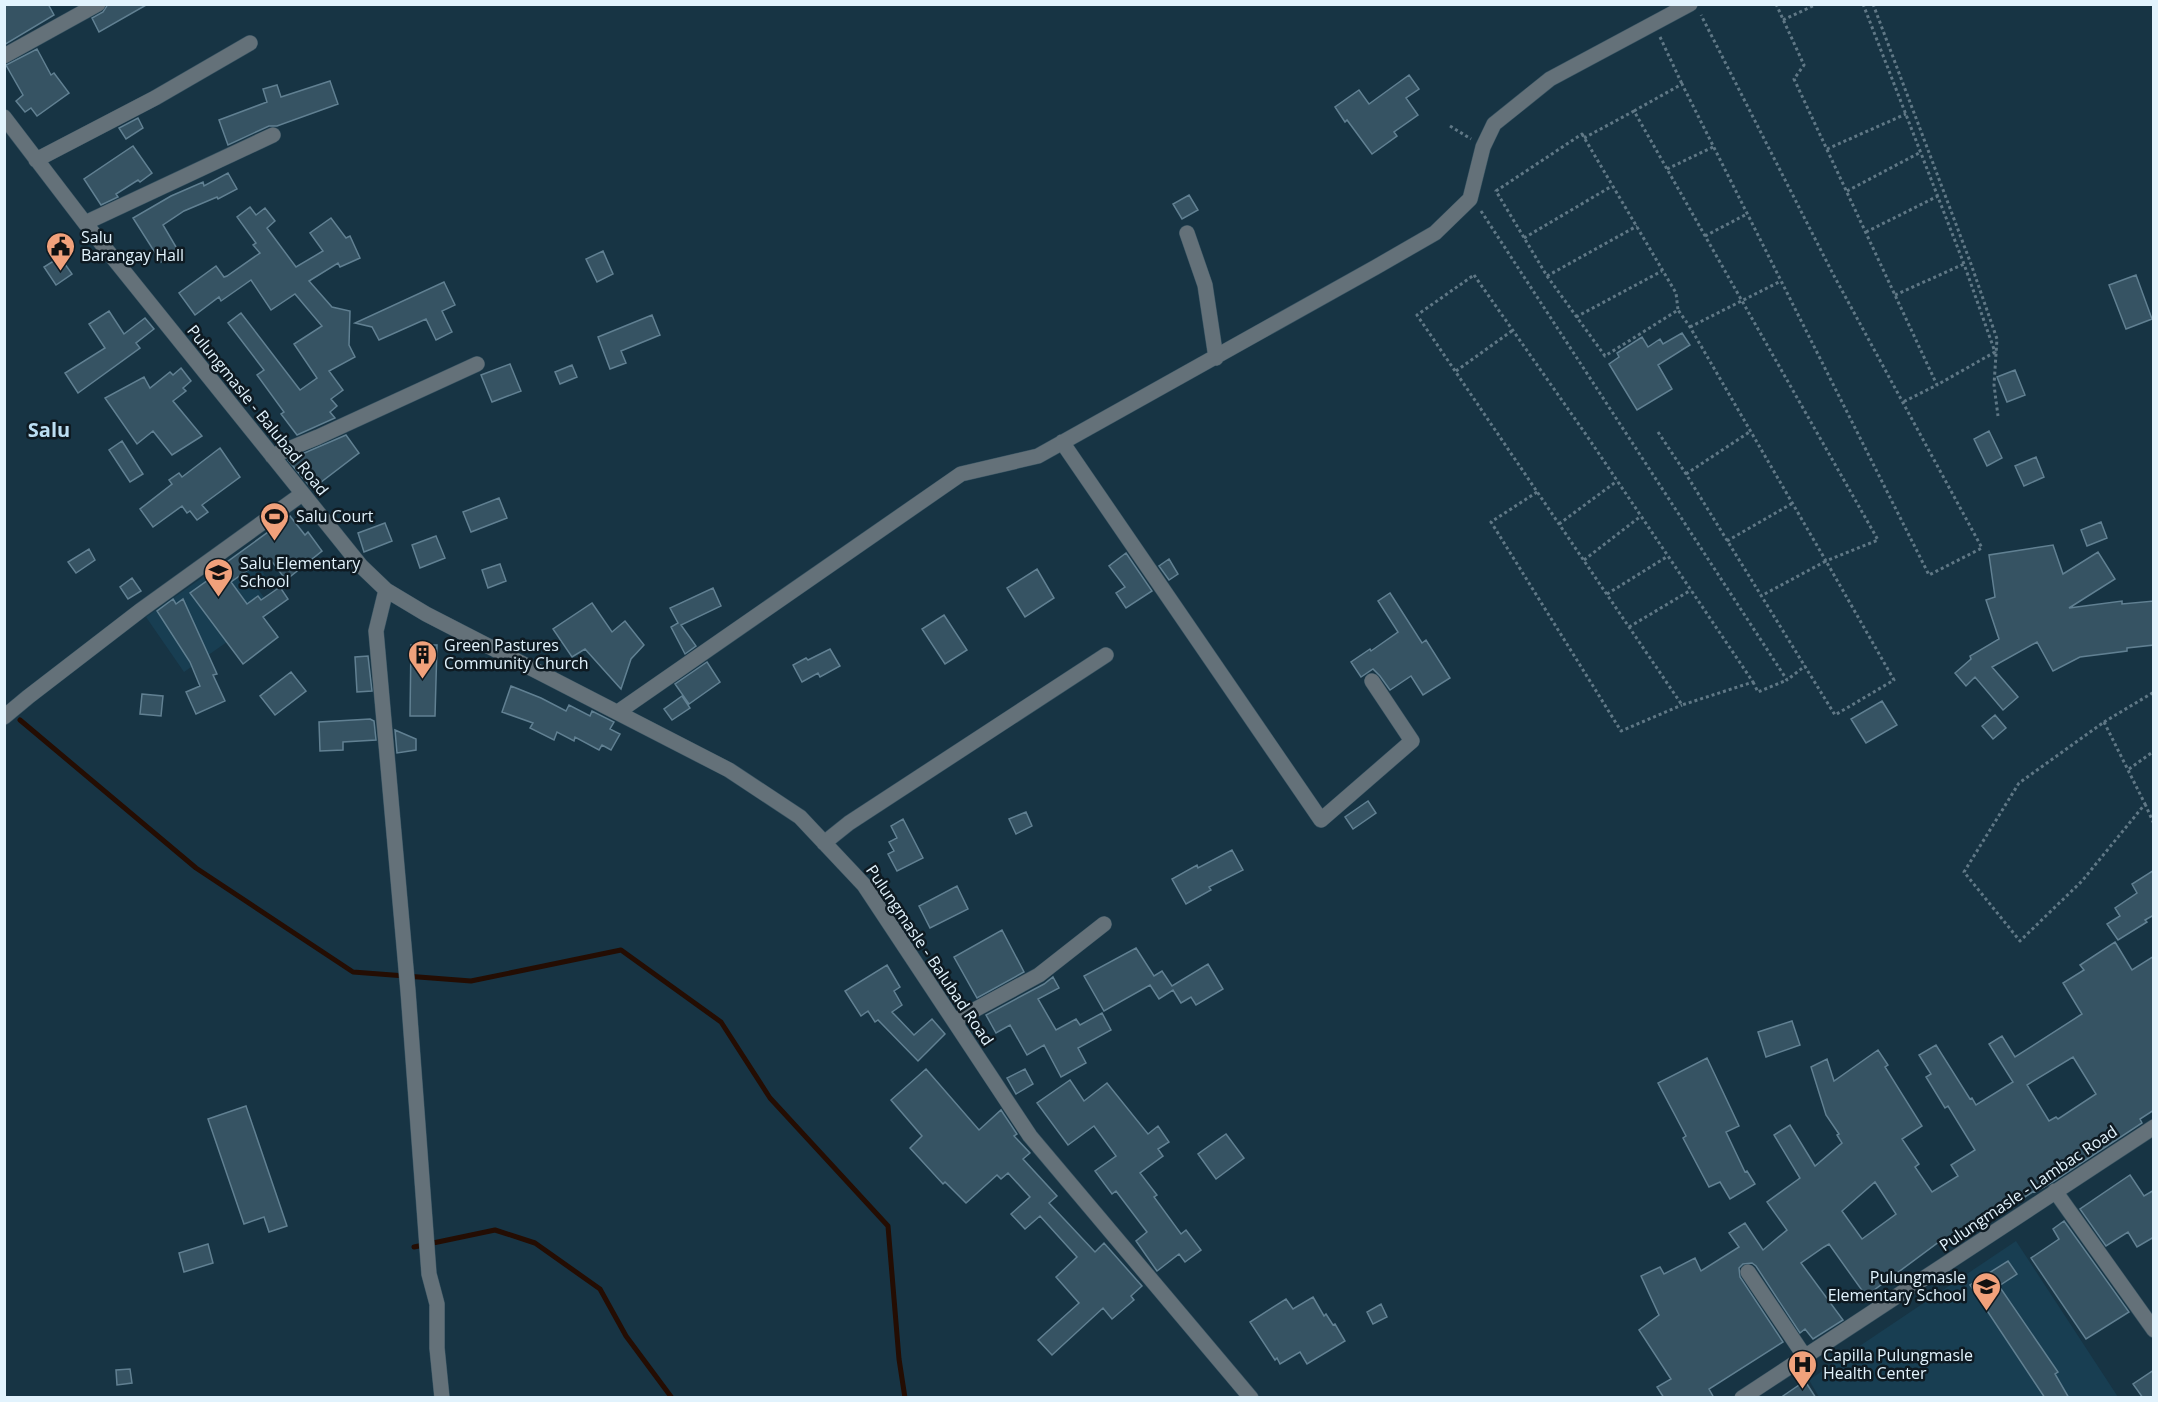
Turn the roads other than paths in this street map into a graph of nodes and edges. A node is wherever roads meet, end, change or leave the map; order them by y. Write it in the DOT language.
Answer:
graph roads {
  1 [pos="98,4"];
  2 [pos="1695,8"];
  3 [pos="250,42"];
  4 [pos="4,56"];
  5 [pos="4,117"];
  6 [pos="273,135"];
  7 [pos="36,160"];
  8 [pos="85,224"];
  9 [pos="1187,233"];
  10 [pos="1216,358"];
  11 [pos="477,364"];
  12 [pos="1062,442"];
  13 [pos="272,456"];
  14 [pos="302,494"];
  15 [pos="386,590"];
  16 [pos="1106,655"];
  17 [pos="1372,681"];
  18 [pos="618,712"];
  19 [pos="4,717"];
  20 [pos="824,843"];
  21 [pos="1104,924"];
  22 [pos="954,1021"];
  23 [pos="2154,1127"];
  24 [pos="2055,1191"];
  25 [pos="1748,1272"];
  26 [pos="2154,1330"];
  27 [pos="1805,1357"];
  28 [pos="442,1398"];
  29 [pos="1251,1398"];
  30 [pos="1743,1398"];
  1 -- 4 [label="street"];
  2 -- 10 [label="street"];
  3 -- 7 [label="street"];
  5 -- 7 [label="street, Pulungmasle - Balubad Road"];
  6 -- 8 [label="street"];
  7 -- 8 [label="street, Pulungmasle - Balubad Road"];
  8 -- 13 [label="street, Pulungmasle - Balubad Road"];
  9 -- 10 [label="street"];
  10 -- 12 [label="street"];
  11 -- 13 [label="street"];
  12 -- 17 [label="street"];
  12 -- 18 [label="street"];
  13 -- 14 [label="street, Pulungmasle - Balubad Road"];
  14 -- 15 [label="street, Pulungmasle - Balubad Road"];
  14 -- 19 [label="street"];
  15 -- 18 [label="street, Pulungmasle - Balubad Road"];
  15 -- 28 [label="street"];
  16 -- 20 [label="street"];
  18 -- 20 [label="street, Pulungmasle - Balubad Road"];
  20 -- 22 [label="street, Pulungmasle - Balubad Road"];
  21 -- 22 [label="street"];
  22 -- 29 [label="street, Pulungmasle - Balubad Road"];
  23 -- 24 [label="street, Pulungmasle - Lambac Road"];
  24 -- 26 [label="street"];
  24 -- 27 [label="street, Pulungmasle - Lambac Road"];
  25 -- 27 [label="street"];
  27 -- 30 [label="street, Pulungmasle - Lambac Road"];
}
